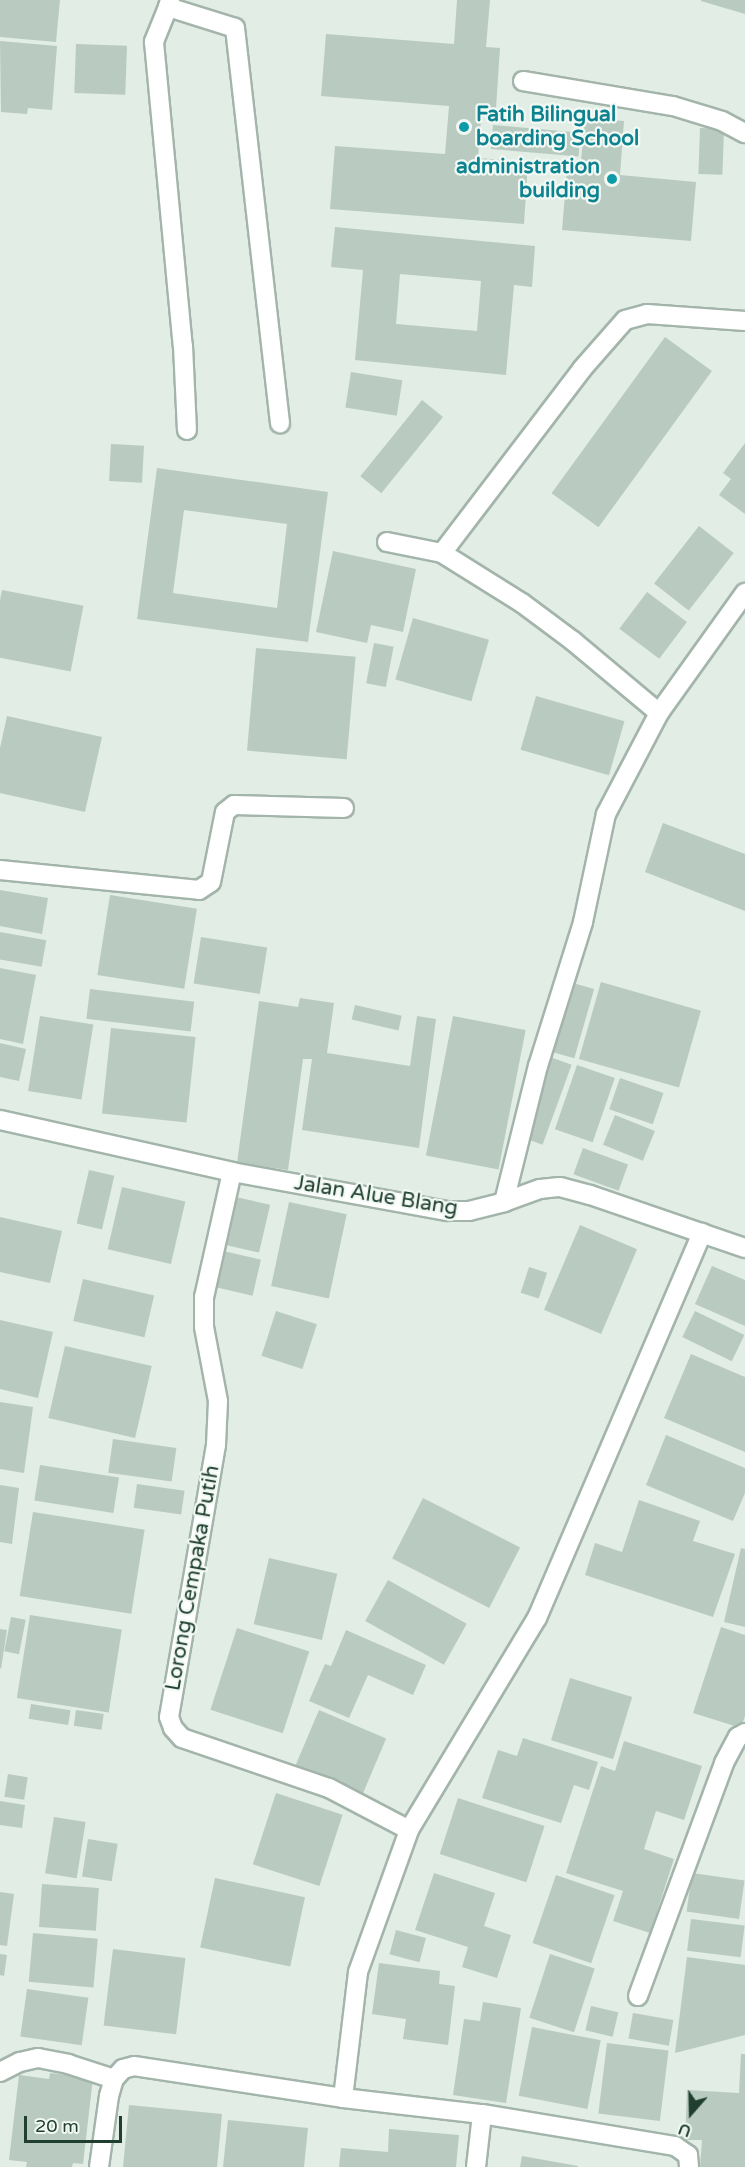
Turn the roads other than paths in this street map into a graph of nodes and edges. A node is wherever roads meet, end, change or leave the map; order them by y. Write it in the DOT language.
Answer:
graph roads {
  1 [pos="169,4"];
  2 [pos="523,81"];
  3 [pos="745,133"];
  4 [pos="745,321"];
  5 [pos="280,423"];
  6 [pos="187,430"];
  7 [pos="387,542"];
  8 [pos="442,553"];
  9 [pos="745,593"];
  10 [pos="659,713"];
  11 [pos="344,808"];
  12 [pos="0,870"];
  13 [pos="0,1120"];
  14 [pos="232,1172"];
  15 [pos="504,1202"];
  16 [pos="702,1233"];
  17 [pos="745,1248"];
  18 [pos="745,1733"];
  19 [pos="409,1830"];
  20 [pos="638,1996"];
  21 [pos="0,2072"];
  22 [pos="114,2079"];
  23 [pos="344,2098"];
  24 [pos="482,2114"];
  25 [pos="99,2167"];
  26 [pos="476,2167"];
  27 [pos="688,2167"];
  1 -- 5 [label="street"];
  1 -- 6 [label="street"];
  2 -- 3 [label="street"];
  4 -- 8 [label="street"];
  7 -- 8 [label="street"];
  8 -- 10 [label="street"];
  9 -- 10 [label="street"];
  10 -- 15 [label="street"];
  11 -- 12 [label="street"];
  13 -- 14 [label="street, Jalan Alue Blang"];
  14 -- 15 [label="street, Jalan Alue Blang"];
  14 -- 19 [label="street, Lorong Cempaka Putih"];
  15 -- 16 [label="street, Jalan Alue Blang"];
  16 -- 17 [label="street, Jalan Alue Blang"];
  16 -- 19 [label="street"];
  18 -- 20 [label="street"];
  19 -- 23 [label="street"];
  21 -- 22 [label="street"];
  22 -- 23 [label="street"];
  22 -- 25 [label="street"];
  23 -- 24 [label="street"];
  24 -- 26 [label="street"];
  24 -- 27 [label="street"];
}
